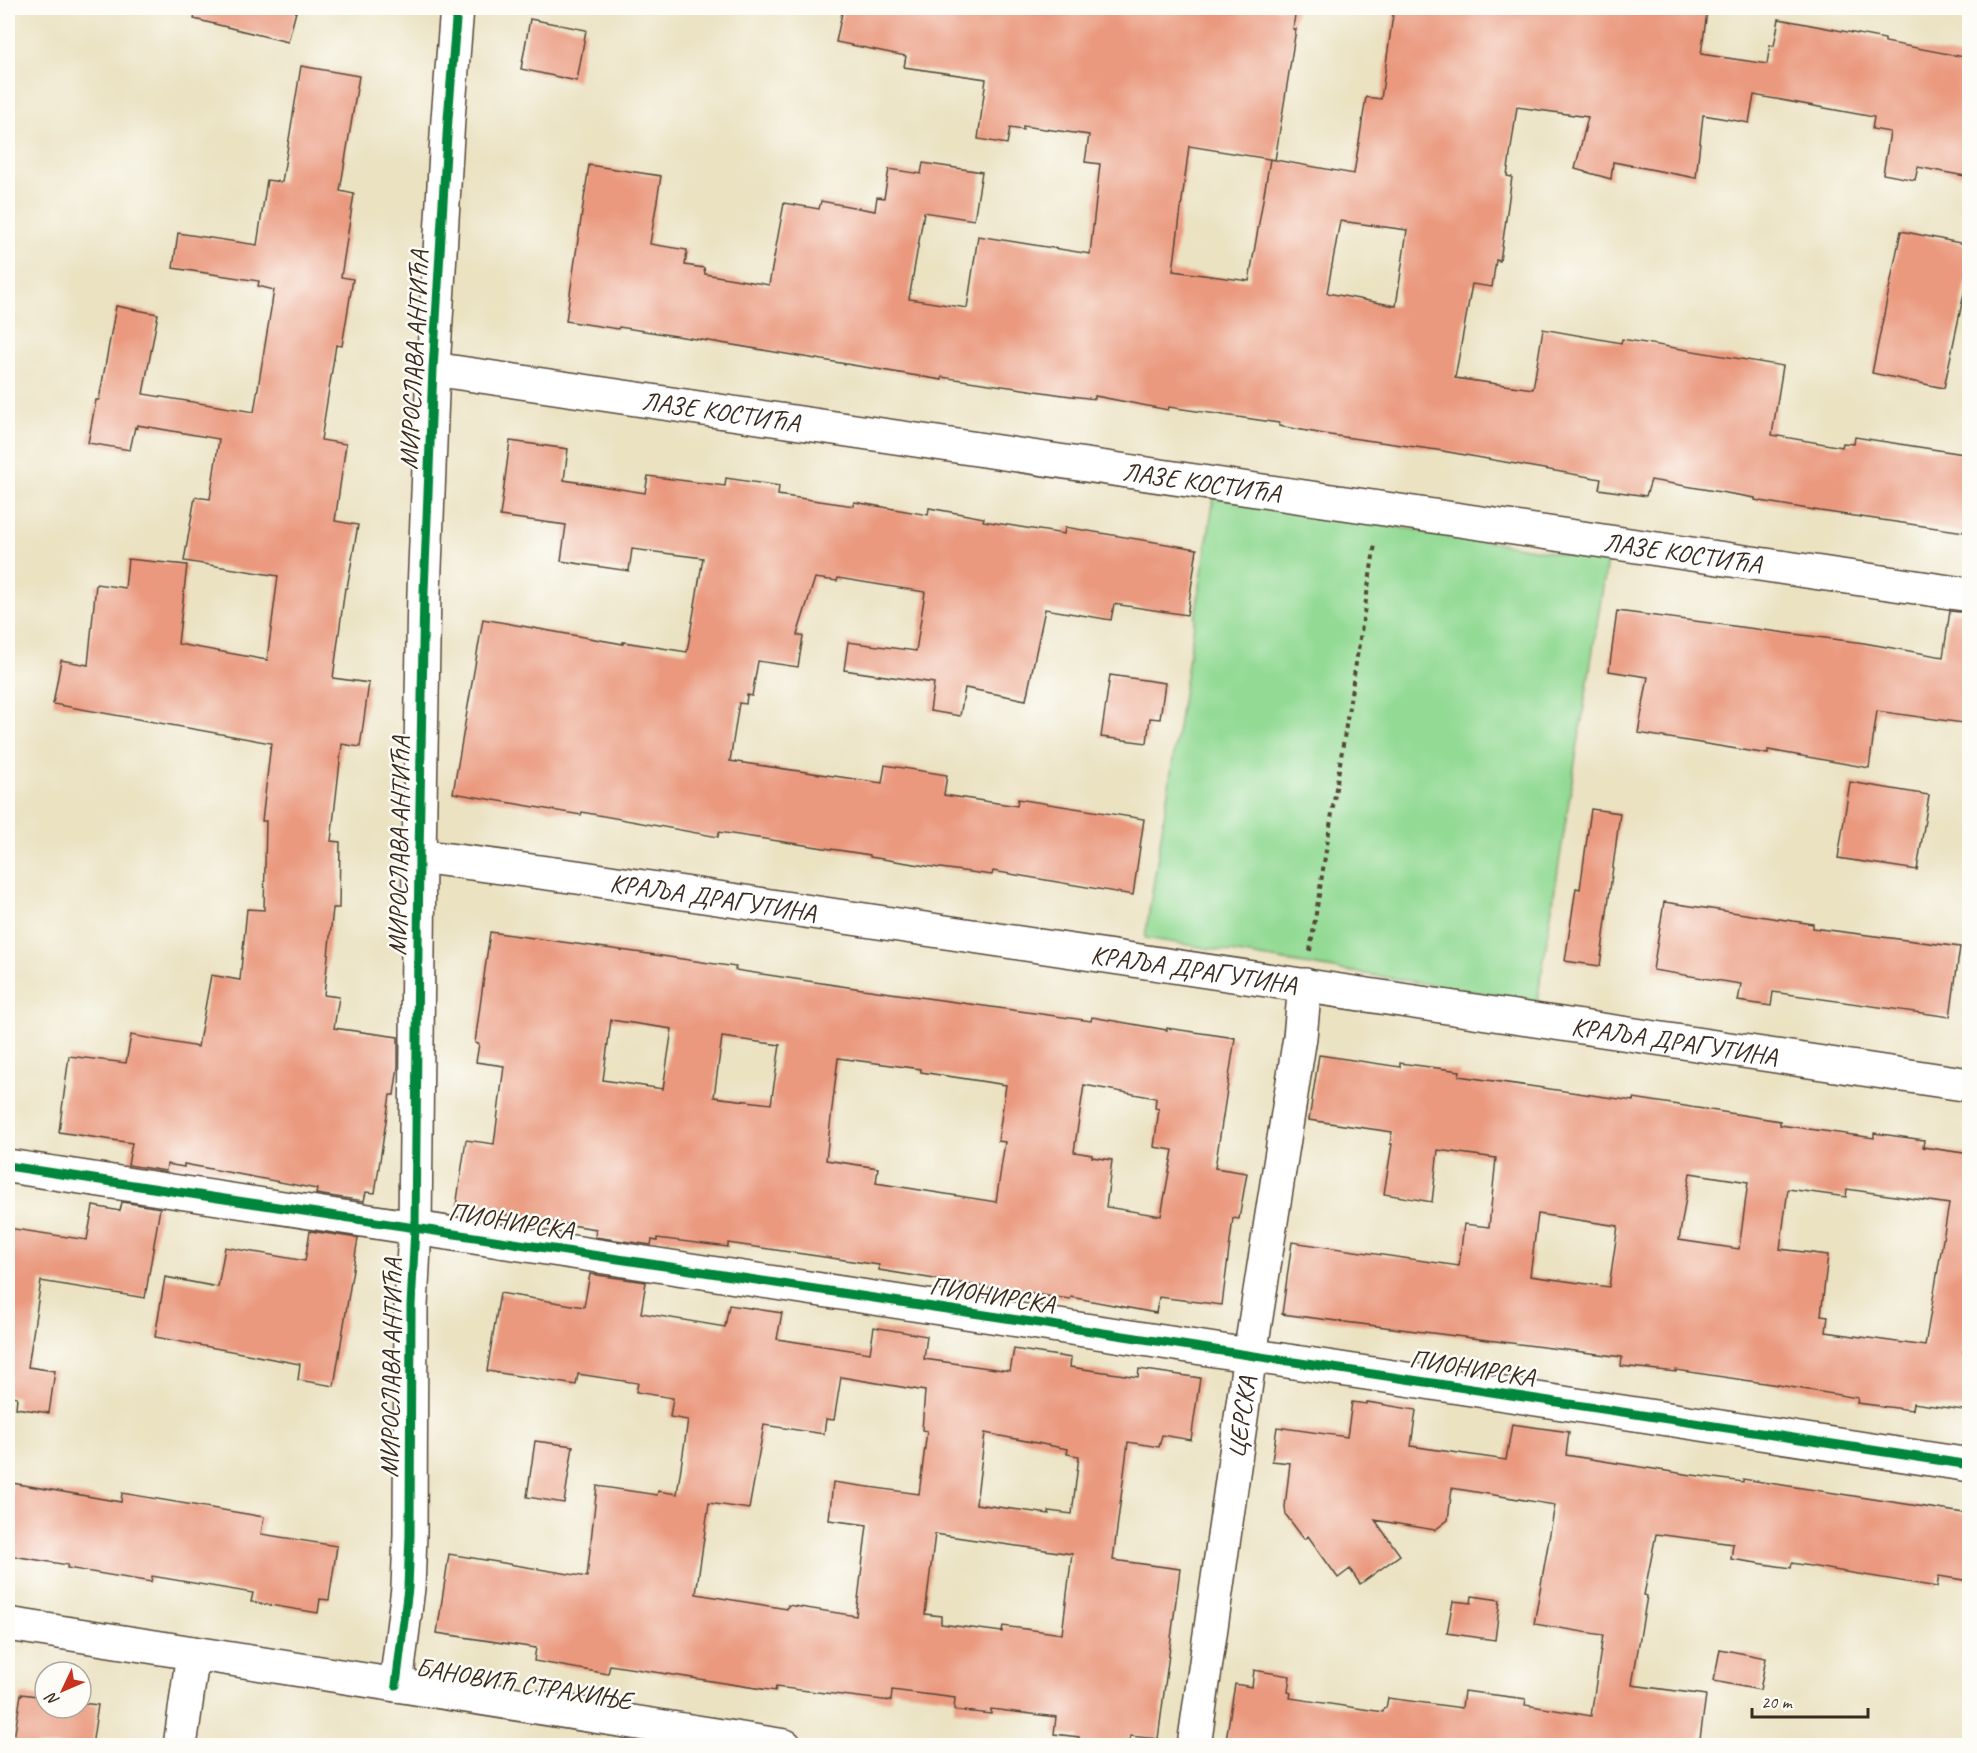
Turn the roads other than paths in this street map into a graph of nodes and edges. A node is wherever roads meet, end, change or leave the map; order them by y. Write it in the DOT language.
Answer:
graph roads {
  1 [pos="457,8"];
  2 [pos="433,369"];
  3 [pos="1970,595"];
  4 [pos="419,856"];
  5 [pos="1305,985"];
  6 [pos="1970,1085"];
  7 [pos="8,1166"];
  8 [pos="415,1228"];
  9 [pos="1250,1355"];
  10 [pos="1970,1466"];
  11 [pos="8,1624"];
  12 [pos="193,1653"];
  13 [pos="396,1685"];
  14 [pos="180,1746"];
  15 [pos="785,1746"];
  16 [pos="1194,1746"];
  1 -- 2 [label="street, МИРОСЛАВА АНТИЋА"];
  2 -- 3 [label="street, ЛАЗЕ КОСТИЋА"];
  2 -- 4 [label="street, МИРОСЛАВА АНТИЋА"];
  4 -- 5 [label="street, КРАЉА ДРАГУТИНА"];
  4 -- 8 [label="street, МИРОСЛАВА АНТИЋА"];
  5 -- 6 [label="street, КРАЉА ДРАГУТИНА"];
  5 -- 9 [label="street, ЦЕРСКА"];
  7 -- 8 [label="street, ПИОНИРСКА"];
  8 -- 9 [label="street, ПИОНИРСКА"];
  8 -- 13 [label="street, МИРОСЛАВА АНТИЋА"];
  9 -- 10 [label="street, ПИОНИРСКА"];
  9 -- 16 [label="street, ЦЕРСКА"];
  11 -- 12 [label="street, БАНОВИЋ СТРАХИЊЕ"];
  12 -- 13 [label="street, БАНОВИЋ СТРАХИЊЕ"];
  12 -- 14 [label="street"];
  13 -- 15 [label="street, БАНОВИЋ СТРАХИЊЕ"];
}
